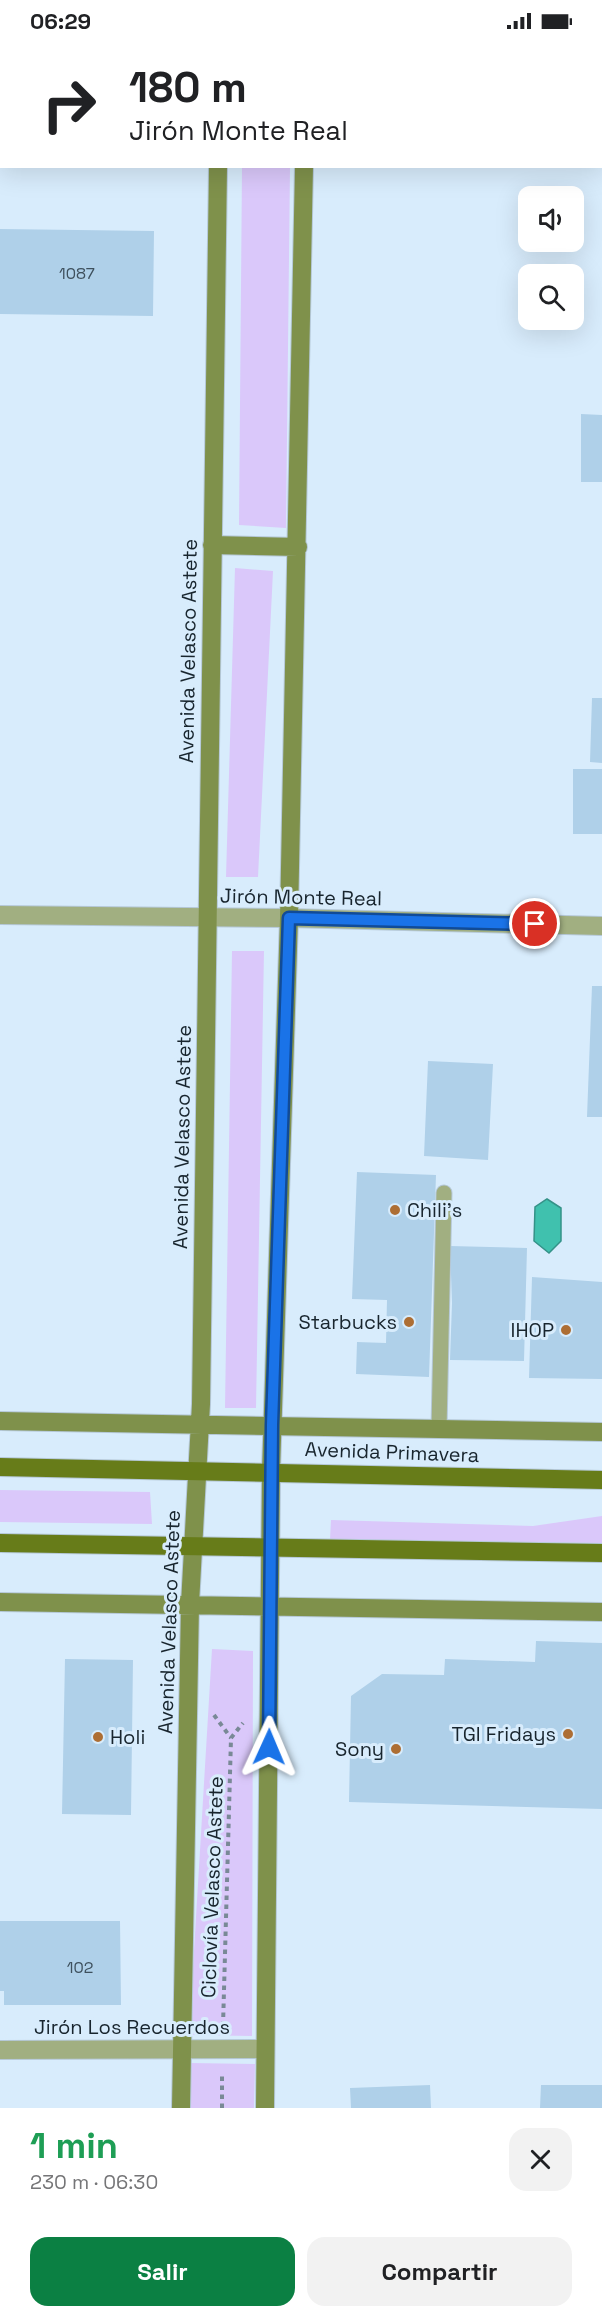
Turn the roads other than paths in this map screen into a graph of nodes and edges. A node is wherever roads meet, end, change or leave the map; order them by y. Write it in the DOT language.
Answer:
graph roads {
  1 [pos="218,168"];
  2 [pos="304,168"];
  3 [pos="212,545"];
  4 [pos="298,547"];
  5 [pos="0,915"];
  6 [pos="289,918"];
  7 [pos="207,919"];
  8 [pos="602,926"];
  9 [pos="444,1193"];
  10 [pos="0,1421"];
  11 [pos="199,1424"];
  12 [pos="272,1425"];
  13 [pos="439,1429"];
  14 [pos="602,1432"];
  15 [pos="0,1467"];
  16 [pos="197,1470"];
  17 [pos="271,1471"];
  18 [pos="602,1480"];
  19 [pos="0,1543"];
  20 [pos="192,1546"];
  21 [pos="271,1548"];
  22 [pos="602,1553"];
  23 [pos="0,1602"];
  24 [pos="190,1604"];
  25 [pos="270,1605"];
  26 [pos="602,1612"];
  27 [pos="265,2049"];
  28 [pos="0,2050"];
  29 [pos="182,2051"];
  30 [pos="181,2108"];
  31 [pos="265,2108"];
  1 -- 3 [label="main road, Avenida Velasco Astete"];
  2 -- 4 [label="main road"];
  3 -- 4 [label="main road"];
  3 -- 7 [label="main road, Avenida Velasco Astete"];
  4 -- 6 [label="main road"];
  5 -- 7 [label="street, Jirón Monte Real"];
  6 -- 7 [label="street, Jirón Monte Real"];
  6 -- 8 [label="street, Jirón Monte Real"];
  6 -- 12 [label="main road"];
  7 -- 11 [label="main road, Avenida Velasco Astete"];
  9 -- 13 [label="lane"];
  10 -- 11 [label="main road, Avenida Primavera"];
  11 -- 12 [label="main road, Avenida Primavera"];
  11 -- 16 [label="main road, Avenida Velasco Astete"];
  12 -- 13 [label="main road, Avenida Primavera"];
  12 -- 17 [label="main road"];
  13 -- 14 [label="main road, Avenida Primavera"];
  15 -- 16 [label="main road, Avenida Primavera"];
  16 -- 17 [label="main road, Avenida Primavera"];
  16 -- 20 [label="main road, Avenida Velasco Astete"];
  17 -- 18 [label="main road, Avenida Primavera"];
  17 -- 21 [label="main road"];
  19 -- 20 [label="main road"];
  20 -- 21 [label="main road"];
  20 -- 24 [label="main road, Avenida Velasco Astete"];
  21 -- 22 [label="main road"];
  21 -- 25 [label="main road"];
  23 -- 24 [label="main road"];
  24 -- 25 [label="main road"];
  24 -- 29 [label="main road, Avenida Velasco Astete"];
  25 -- 26 [label="main road"];
  25 -- 27 [label="main road"];
  27 -- 29 [label="street, Jirón Los Recuerdos"];
  27 -- 31 [label="main road"];
  28 -- 29 [label="street, Jirón Los Recuerdos"];
  29 -- 30 [label="main road, Avenida Velasco Astete"];
}
